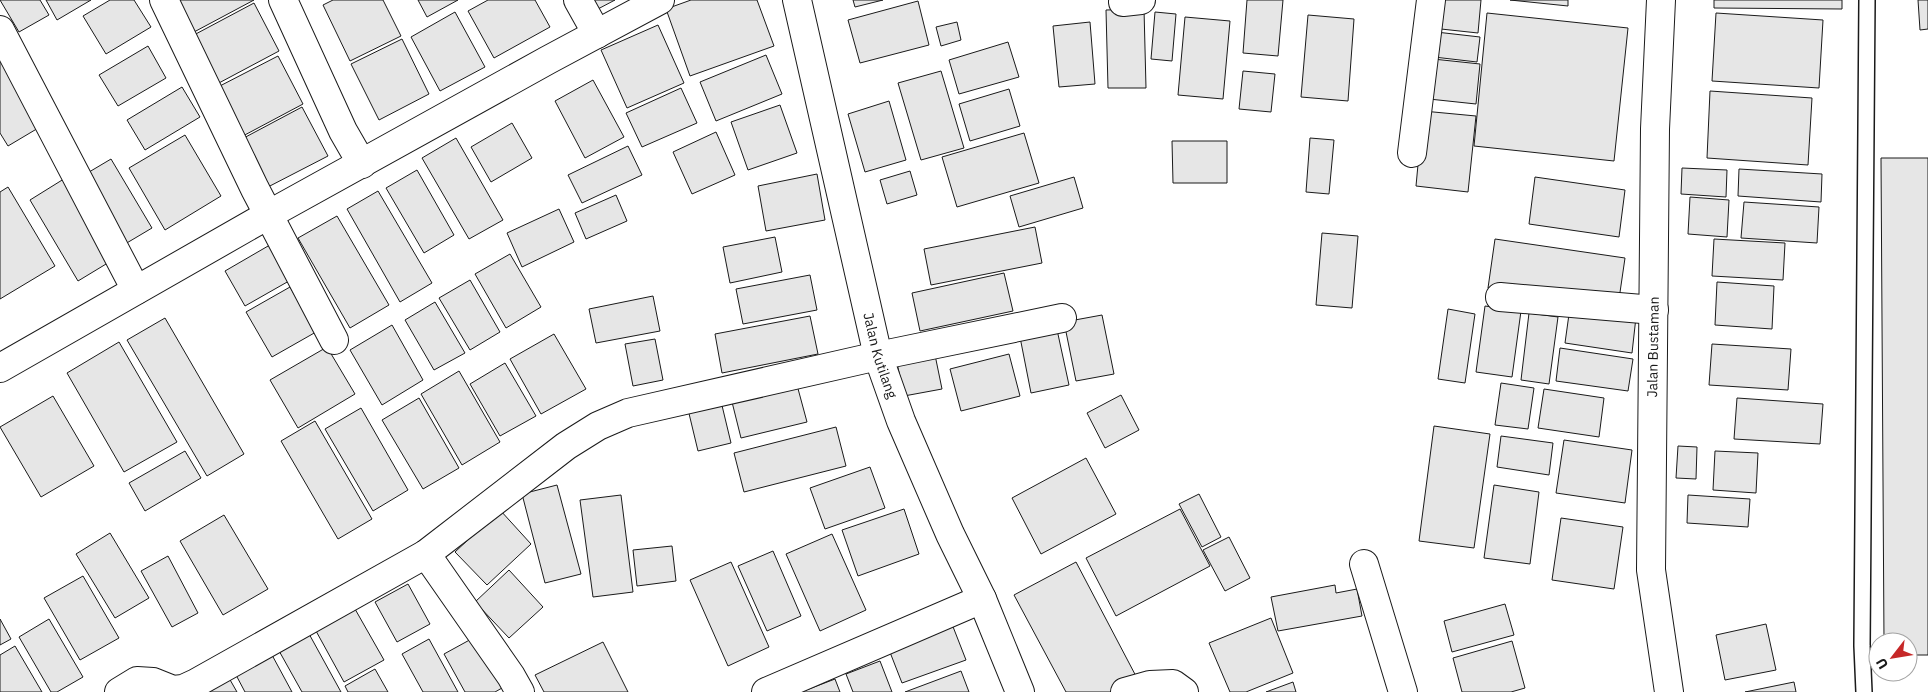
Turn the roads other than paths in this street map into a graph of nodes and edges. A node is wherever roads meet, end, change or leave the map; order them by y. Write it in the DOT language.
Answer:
graph roads {
  1 [pos="164,0"];
  2 [pos="283,0"];
  3 [pos="578,0"];
  4 [pos="660,0"];
  5 [pos="796,0"];
  6 [pos="1431,0"];
  7 [pos="1661,0"];
  8 [pos="1867,0"];
  9 [pos="0,30"];
  10 [pos="597,34"];
  11 [pos="1412,153"];
  12 [pos="362,164"];
  13 [pos="268,216"];
  14 [pos="136,290"];
  15 [pos="1500,297"];
  16 [pos="1654,310"];
  17 [pos="1062,318"];
  18 [pos="334,340"];
  19 [pos="878,356"];
  20 [pos="0,368"];
  21 [pos="426,554"];
  22 [pos="1364,564"];
  23 [pos="982,599"];
  24 [pos="782,689"];
  25 [pos="119,692"];
  26 [pos="520,692"];
  27 [pos="1020,692"];
  28 [pos="1126,692"];
  29 [pos="1184,692"];
  30 [pos="1403,692"];
  31 [pos="1669,692"];
  32 [pos="1864,692"];
  1 -- 13 [label="street"];
  2 -- 12 [label="street"];
  3 -- 10 [label="street"];
  4 -- 10 [label="street"];
  5 -- 19 [label="street, Jalan Kutilang"];
  6 -- 11 [label="street"];
  7 -- 16 [label="street, Jalan Bustaman"];
  8 -- 32 [label="lane"];
  9 -- 14 [label="street"];
  10 -- 12 [label="street"];
  12 -- 13 [label="street"];
  13 -- 14 [label="street"];
  13 -- 18 [label="street"];
  14 -- 20 [label="street"];
  15 -- 16 [label="street"];
  16 -- 31 [label="street, Jalan Bustaman"];
  17 -- 19 [label="street"];
  19 -- 21 [label="street"];
  19 -- 23 [label="street, Jalan Kutilang"];
  21 -- 25 [label="street"];
  21 -- 26 [label="street"];
  22 -- 30 [label="street"];
  23 -- 24 [label="street"];
  23 -- 27 [label="street, Jalan Kutilang"];
  28 -- 29 [label="street"];
}
